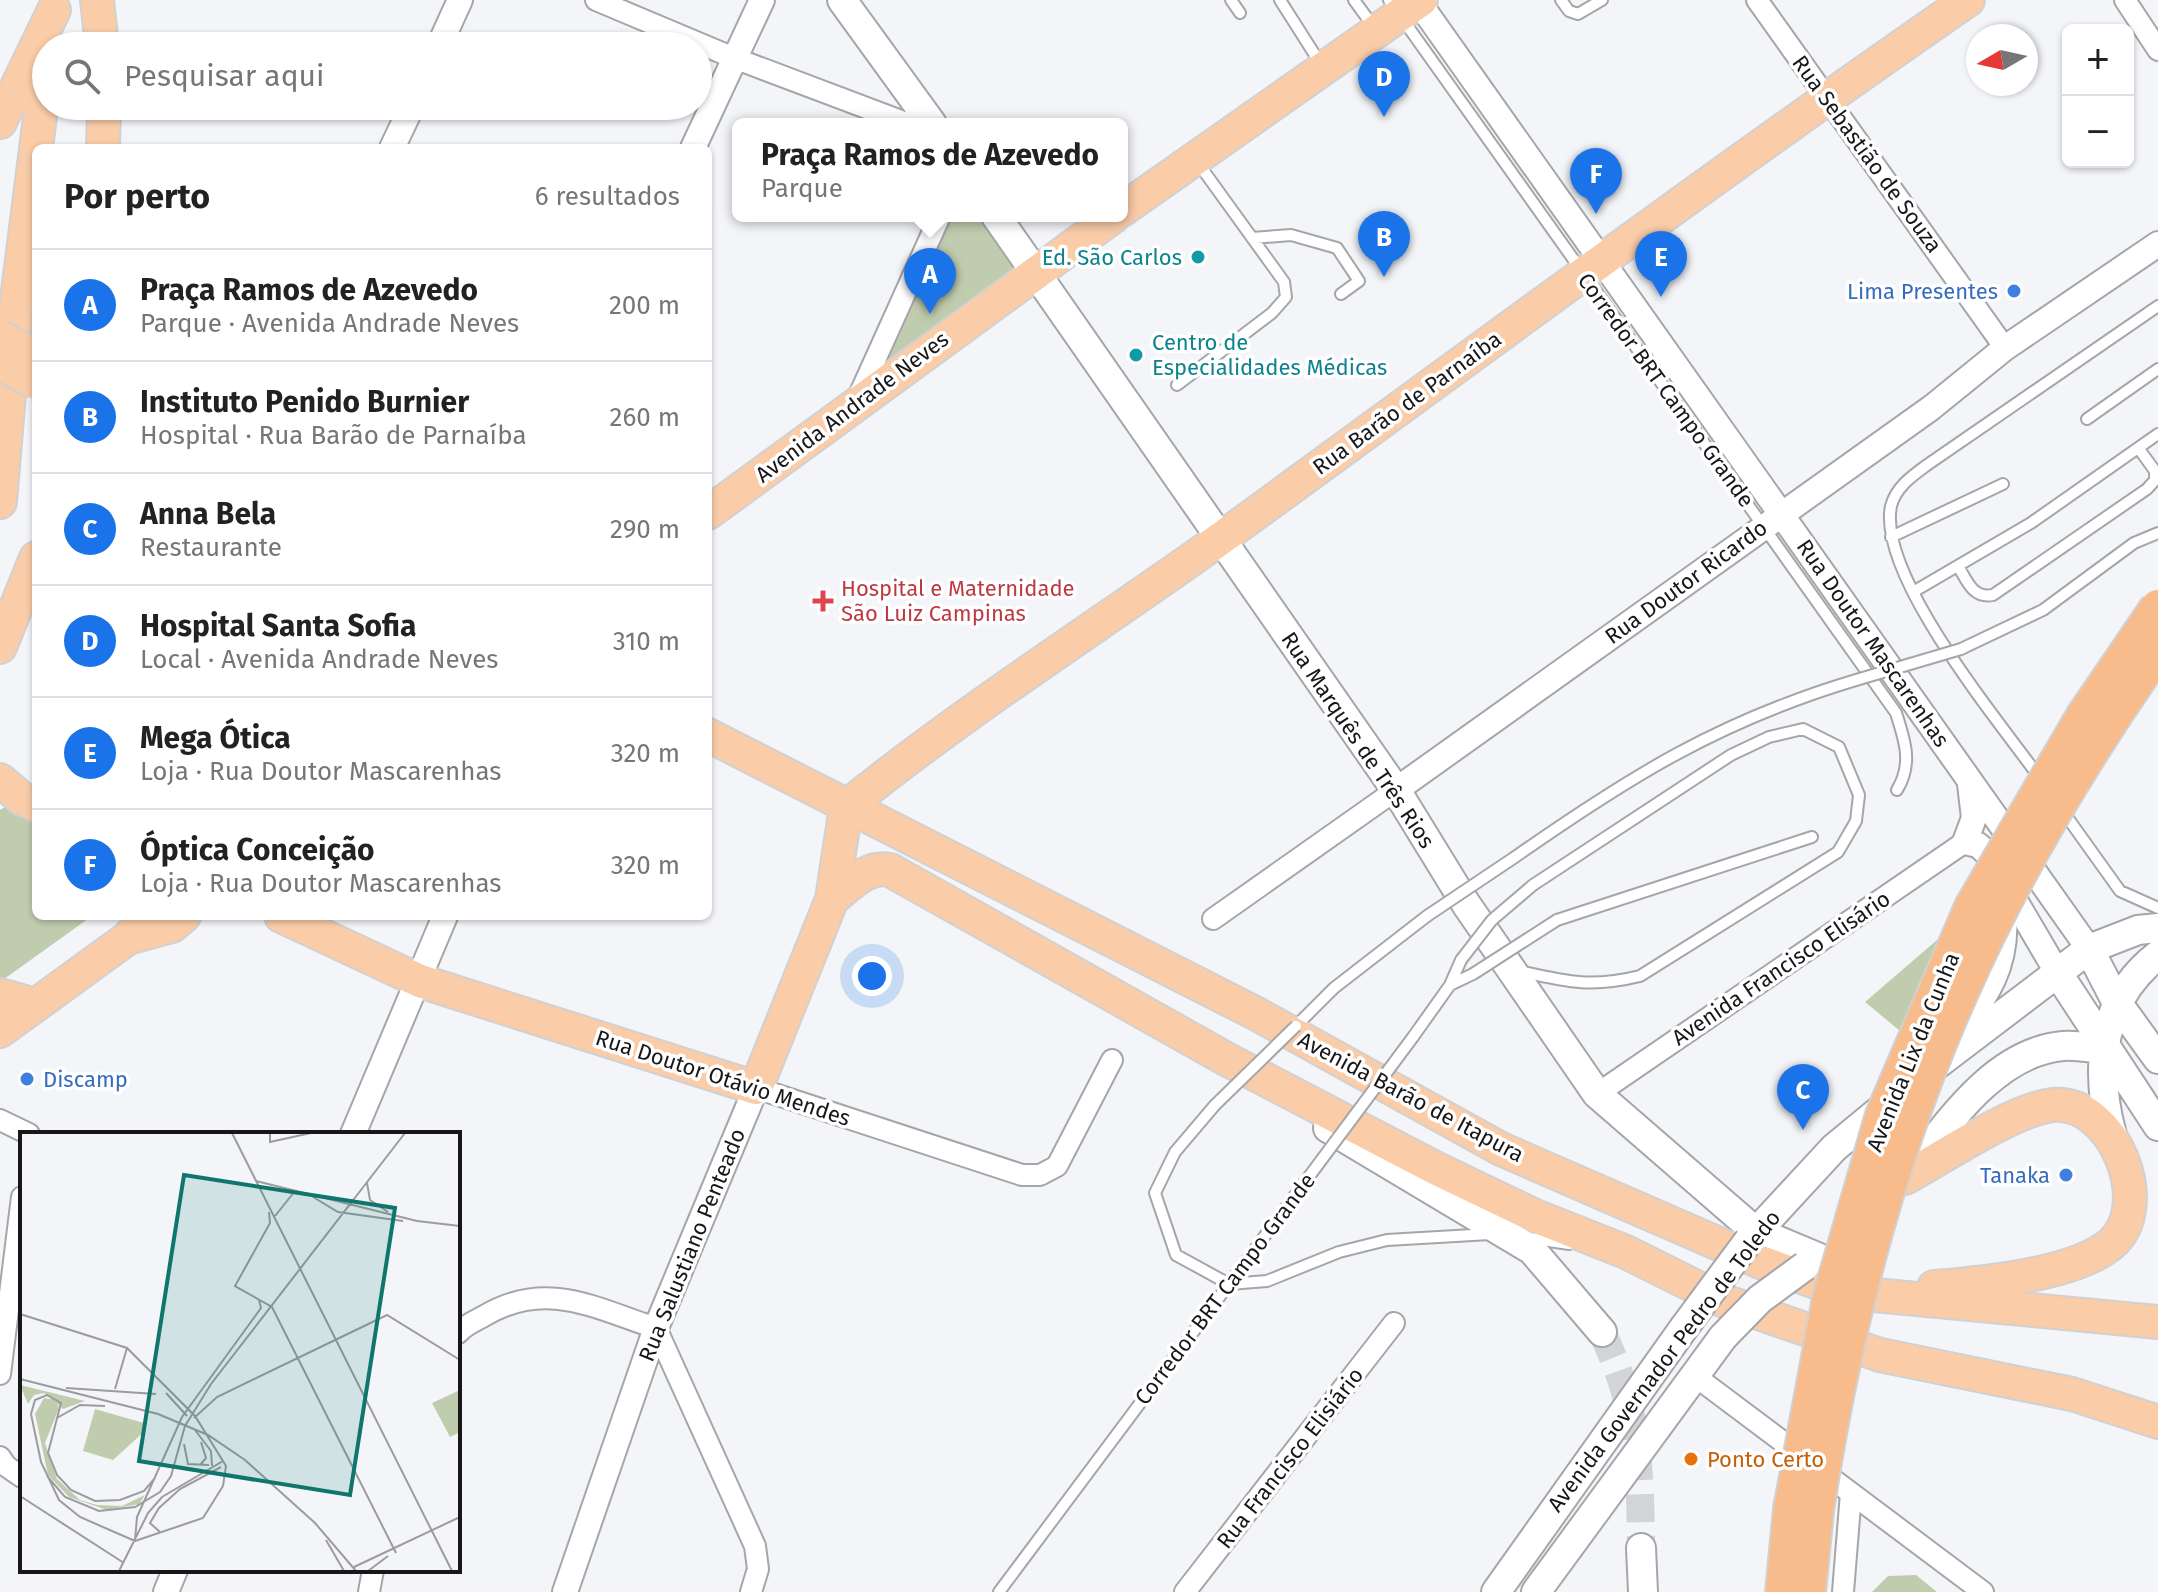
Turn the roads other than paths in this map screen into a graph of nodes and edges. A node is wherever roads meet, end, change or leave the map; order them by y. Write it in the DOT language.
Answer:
graph roads {
  1 [pos="97,0"];
  2 [pos="460,0"];
  3 [pos="596,0"];
  4 [pos="762,0"];
  5 [pos="842,0"];
  6 [pos="1231,0"];
  7 [pos="1280,0"];
  8 [pos="1354,0"];
  9 [pos="1561,0"];
  10 [pos="1602,0"];
  11 [pos="1757,0"];
  12 [pos="1968,0"];
  13 [pos="2125,0"];
  14 [pos="54,5"];
  15 [pos="1403,8"];
  16 [pos="1240,13"];
  17 [pos="42,32"];
  18 [pos="51,32"];
  19 [pos="100,32"];
  20 [pos="445,32"];
  21 [pos="672,32"];
  22 [pos="712,49"];
  23 [pos="2158,50"];
  24 [pos="32,53"];
  25 [pos="734,58"];
  26 [pos="1323,68"];
  27 [pos="1827,98"];
  28 [pos="712,106"];
  29 [pos="893,118"];
  30 [pos="928,118"];
  31 [pos="40,120"];
  32 [pos="104,120"];
  33 [pos="405,120"];
  34 [pos="706,120"];
  35 [pos="0,122"];
  36 [pos="37,144"];
  37 [pos="103,144"];
  38 [pos="394,144"];
  39 [pos="695,144"];
  40 [pos="1195,158"];
  41 [pos="32,180"];
  42 [pos="1128,206"];
  43 [pos="937,222"];
  44 [pos="1000,222"];
  45 [pos="1106,222"];
  46 [pos="1252,238"];
  47 [pos="2158,244"];
  48 [pos="1592,269"];
  49 [pos="1034,273"];
  50 [pos="1341,294"];
  51 [pos="2158,306"];
  52 [pos="0,337"];
  53 [pos="2005,348"];
  54 [pos="32,355"];
  55 [pos="0,363"];
  56 [pos="2158,369"];
  57 [pos="32,381"];
  58 [pos="1177,385"];
  59 [pos="853,408"];
  60 [pos="2087,419"];
  61 [pos="2158,434"];
  62 [pos="2139,449"];
  63 [pos="2003,484"];
  64 [pos="0,502"];
  65 [pos="712,510"];
  66 [pos="1773,520"];
  67 [pos="2158,533"];
  68 [pos="1891,537"];
  69 [pos="1220,539"];
  70 [pos="1958,566"];
  71 [pos="32,568"];
  72 [pos="1913,592"];
  73 [pos="2158,607"];
  74 [pos="0,647"];
  75 [pos="2158,651"];
  76 [pos="712,737"];
  77 [pos="1968,778"];
  78 [pos="0,780"];
  79 [pos="1396,790"];
  80 [pos="1897,790"];
  81 [pos="32,803"];
  82 [pos="846,807"];
  83 [pos="1812,837"];
  84 [pos="1965,842"];
  85 [pos="1996,868"];
  86 [pos="832,899"];
  87 [pos="2158,908"];
  88 [pos="1213,919"];
  89 [pos="179,920"];
  90 [pos="290,920"];
  91 [pos="443,920"];
  92 [pos="137,927"];
  93 [pos="2158,928"];
  94 [pos="2089,949"];
  95 [pos="2158,955"];
  96 [pos="1513,969"];
  97 [pos="2057,972"];
  98 [pos="420,981"];
  99 [pos="1450,985"];
  100 [pos="0,995"];
  101 [pos="2116,1001"];
  102 [pos="36,1005"];
  103 [pos="0,1031"];
  104 [pos="2106,1050"];
  105 [pos="2158,1059"];
  106 [pos="1112,1060"];
  107 [pos="1917,1079"];
  108 [pos="756,1088"];
  109 [pos="1291,1091"];
  110 [pos="1597,1094"];
  111 [pos="2,1120"];
  112 [pos="2158,1126"];
  113 [pos="25,1132"];
  114 [pos="354,1132"];
  115 [pos="2112,1135"];
  116 [pos="1905,1178"];
  117 [pos="20,1213"];
  118 [pos="1511,1235"];
  119 [pos="1752,1235"];
  120 [pos="1626,1252"];
  121 [pos="1811,1261"];
  122 [pos="1843,1292"];
  123 [pos="2158,1322"];
  124 [pos="1394,1323"];
  125 [pos="656,1328"];
  126 [pos="460,1332"];
  127 [pos="1602,1332"];
  128 [pos="0,1374"];
  129 [pos="1695,1376"];
  130 [pos="2158,1422"];
  131 [pos="0,1457"];
  132 [pos="20,1476"];
  133 [pos="1851,1493"];
  134 [pos="1804,1510"];
  135 [pos="1641,1548"];
  136 [pos="174,1572"];
  137 [pos="373,1572"];
  138 [pos="166,1592"];
  139 [pos="369,1592"];
  140 [pos="565,1592"];
  141 [pos="751,1592"];
  142 [pos="999,1592"];
  143 [pos="1185,1592"];
  144 [pos="1496,1592"];
  145 [pos="1536,1592"];
  146 [pos="1643,1592"];
  147 [pos="1783,1592"];
  148 [pos="1808,1592"];
  149 [pos="1843,1592"];
  150 [pos="1983,1592"];
  1 -- 19 [label="main road"];
  2 -- 20 [label="street"];
  3 -- 21 [label="street"];
  4 -- 25 [label="street"];
  5 -- 30 [label="main road"];
  6 -- 16 [label="lane"];
  7 -- 26 [label="lane"];
  8 -- 15 [label="lane"];
  9 -- 10 [label="lane"];
  11 -- 27 [label="street, Rua Sebastião de Souza"];
  12 -- 27 [label="main road, Rua Barão de Parnaíba"];
  13 -- 23 [label="street"];
  14 -- 17 [label="main road"];
  14 -- 18 [label="main road"];
  15 -- 26 [label="main road"];
  15 -- 48 [label="street, Rua Doutor Mascarenhas"];
  22 -- 25 [label="street"];
  24 -- 35 [label="main road"];
  25 -- 28 [label="street"];
  25 -- 29 [label="street"];
  26 -- 40 [label="main road"];
  27 -- 48 [label="main road, Rua Barão de Parnaíba"];
  27 -- 53 [label="street, Rua Sebastião de Souza"];
  31 -- 36 [label="main road"];
  32 -- 37 [label="main road"];
  33 -- 38 [label="street"];
  34 -- 39 [label="street"];
  40 -- 42 [label="main road"];
  40 -- 46 [label="lane"];
  41 -- 64 [label="main road"];
  43 -- 59 [label="street"];
  44 -- 49 [label="main road, Rua Marquês de Três Rios"];
  45 -- 49 [label="main road, Avenida Andrade Neves"];
  46 -- 50 [label="lane"];
  46 -- 58 [label="lane"];
  47 -- 53 [label="street, Rua Doutor Ricardo"];
  48 -- 66 [label="street, Rua Doutor Mascarenhas"];
  48 -- 69 [label="main road, Rua Barão de Parnaíba"];
  49 -- 59 [label="main road, Avenida Andrade Neves"];
  49 -- 69 [label="main road, Rua Marquês de Três Rios"];
  51 -- 68 [label="lane"];
  52 -- 54 [label="main road, bridge"];
  53 -- 66 [label="street, Rua Doutor Ricardo"];
  55 -- 57 [label="main road, bridge"];
  56 -- 60 [label="lane"];
  59 -- 65 [label="main road, Avenida Andrade Neves"];
  61 -- 62 [label="lane"];
  62 -- 70 [label="lane"];
  62 -- 70 [label="lane"];
  63 -- 68 [label="lane"];
  66 -- 77 [label="street, Rua Doutor Mascarenhas"];
  66 -- 79 [label="street, Rua Doutor Ricardo"];
  66 -- 80 [label="lane, Corredor BRT Campo Grande"];
  67 -- 118 [label="lane, bridge"];
  68 -- 72 [label="lane"];
  69 -- 79 [label="main road, Rua Marquês de Três Rios"];
  69 -- 82 [label="main road, Rua Barão de Parnaíba"];
  70 -- 72 [label="lane"];
  71 -- 74 [label="main road"];
  72 -- 87 [label="lane"];
  73 -- 134 [label="highway, Avenida Lix da Cunha, bridge"];
  75 -- 134 [label="highway, Avenida Lix da Cunha, bridge"];
  76 -- 82 [label="main road, Avenida Barão de Itapura"];
  77 -- 84 [label="street"];
  77 -- 94 [label="street, Rua Doutor Mascarenhas"];
  78 -- 81 [label="main road"];
  79 -- 88 [label="street, Rua Doutor Ricardo"];
  79 -- 96 [label="main road, Rua Marquês de Três Rios"];
  82 -- 86 [label="main road, Rua Salustiano Penteado"];
  82 -- 122 [label="main road, Avenida Barão de Itapura"];
  83 -- 99 [label="lane, Corredor BRT Campo Grande, bridge"];
  84 -- 85 [label="street"];
  84 -- 110 [label="street, Avenida Francisco Elisário"];
  85 -- 97 [label="street"];
  85 -- 107 [label="main road"];
  86 -- 108 [label="main road, Rua Salustiano Penteado"];
  86 -- 109 [label="main road"];
  89 -- 92 [label="main road"];
  90 -- 98 [label="main road, Rua Doutor Otávio Mendes"];
  91 -- 98 [label="street"];
  92 -- 102 [label="main road"];
  93 -- 94 [label="main road, Avenida Governador Pedro de Toledo"];
  94 -- 97 [label="main road, Avenida Governador Pedro de Toledo"];
  94 -- 101 [label="main road"];
  95 -- 101 [label="main road"];
  96 -- 99 [label="lane, Corredor BRT Campo Grande, bridge"];
  96 -- 110 [label="main road, Rua Marquês de Três Rios"];
  97 -- 104 [label="main road"];
  97 -- 107 [label="main road, Avenida Governador Pedro de Toledo"];
  98 -- 108 [label="main road, Rua Doutor Otávio Mendes"];
  98 -- 114 [label="street"];
  99 -- 142 [label="lane, Corredor BRT Campo Grande, bridge"];
  100 -- 102 [label="main road"];
  101 -- 104 [label="main road"];
  101 -- 105 [label="main road"];
  102 -- 103 [label="main road"];
  104 -- 112 [label="main road"];
  104 -- 115 [label="main road"];
  104 -- 116 [label="main road, Avenida Governador Pedro de Toledo"];
  106 -- 108 [label="street, Rua Doutor Otávio Mendes"];
  107 -- 119 [label="main road, Avenida Governador Pedro de Toledo"];
  108 -- 125 [label="street, Rua Salustiano Penteado"];
  109 -- 118 [label="main road"];
  109 -- 120 [label="main road"];
  110 -- 119 [label="main road, Rua Marquês de Três Rios"];
  111 -- 113 [label="street"];
  115 -- 116 [label="main road"];
  115 -- 122 [label="main road"];
  116 -- 121 [label="main road, Avenida Governador Pedro de Toledo"];
  117 -- 128 [label="street"];
  118 -- 120 [label="lane"];
  118 -- 127 [label="main road"];
  119 -- 121 [label="main road, Rua Marquês de Três Rios"];
  119 -- 144 [label="main road, Avenida Governador Pedro de Toledo, bridge"];
  120 -- 130 [label="main road"];
  121 -- 129 [label="main road, Avenida Governador Pedro de Toledo, bridge"];
  122 -- 123 [label="main road, Avenida Barão de Itapura"];
  124 -- 143 [label="street, Rua Francisco Elisiário"];
  125 -- 126 [label="street"];
  125 -- 140 [label="street, Rua Salustiano Penteado"];
  125 -- 141 [label="street"];
  129 -- 133 [label="street"];
  129 -- 145 [label="main road, Avenida Governador Pedro de Toledo"];
  131 -- 132 [label="street"];
  133 -- 149 [label="street"];
  133 -- 150 [label="street"];
  134 -- 147 [label="highway, Avenida Lix da Cunha"];
  134 -- 148 [label="highway, Avenida Lix da Cunha"];
  135 -- 146 [label="main road"];
  136 -- 138 [label="street"];
  137 -- 139 [label="street"];
}
